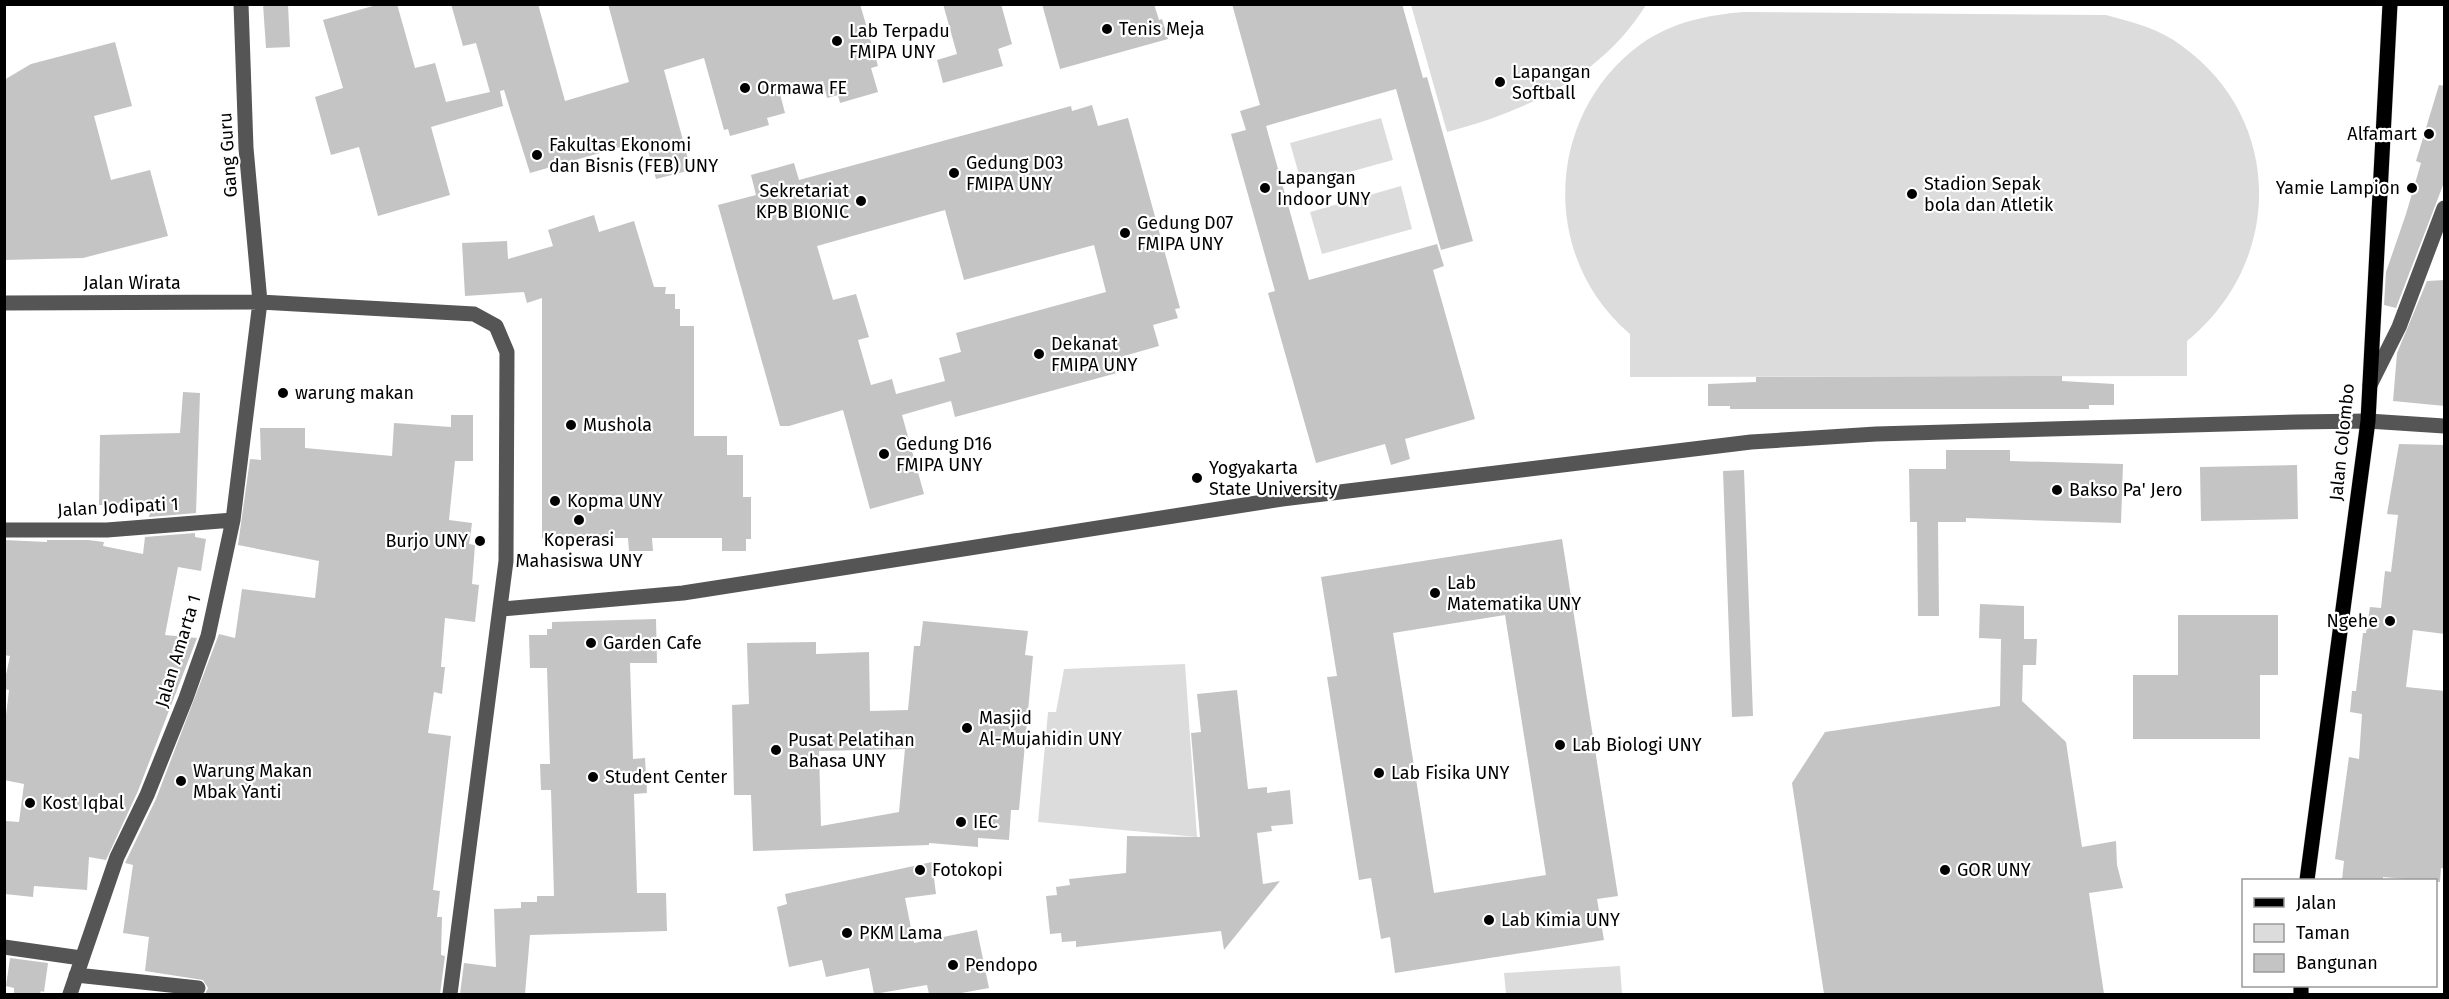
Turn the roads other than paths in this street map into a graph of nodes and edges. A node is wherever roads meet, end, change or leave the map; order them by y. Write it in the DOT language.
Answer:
graph roads {
  1 [pos="241,4"];
  2 [pos="2390,4"];
  3 [pos="2445,208"];
  4 [pos="260,302"];
  5 [pos="4,303"];
  6 [pos="2368,389"];
  7 [pos="2367,421"];
  8 [pos="2445,426"];
  9 [pos="233,520"];
  10 [pos="4,530"];
  11 [pos="502,609"];
  12 [pos="2307,879"];
  13 [pos="4,947"];
  14 [pos="81,958"];
  15 [pos="75,975"];
  16 [pos="198,988"];
  17 [pos="70,994"];
  18 [pos="450,994"];
  1 -- 4 [label="street, Gang Guru"];
  2 -- 6 [label="main road, Jalan Colombo"];
  3 -- 6 [label="street"];
  4 -- 5 [label="street, Jalan Wirata"];
  4 -- 9 [label="street, Jalan Amarta 1"];
  4 -- 11 [label="street, Jalan Wirata"];
  6 -- 7 [label="main road, Jalan Colombo"];
  7 -- 8 [label="street"];
  7 -- 11 [label="street"];
  7 -- 12 [label="main road, Jalan Colombo"];
  9 -- 10 [label="street, Jalan Jodipati 1"];
  9 -- 14 [label="street, Jalan Amarta 1"];
  11 -- 18 [label="street, Jalan Wirata"];
  13 -- 14 [label="street"];
  14 -- 15 [label="street, Jalan Amarta 1"];
  15 -- 16 [label="street"];
  15 -- 17 [label="street, Jalan Amarta 1"];
}
